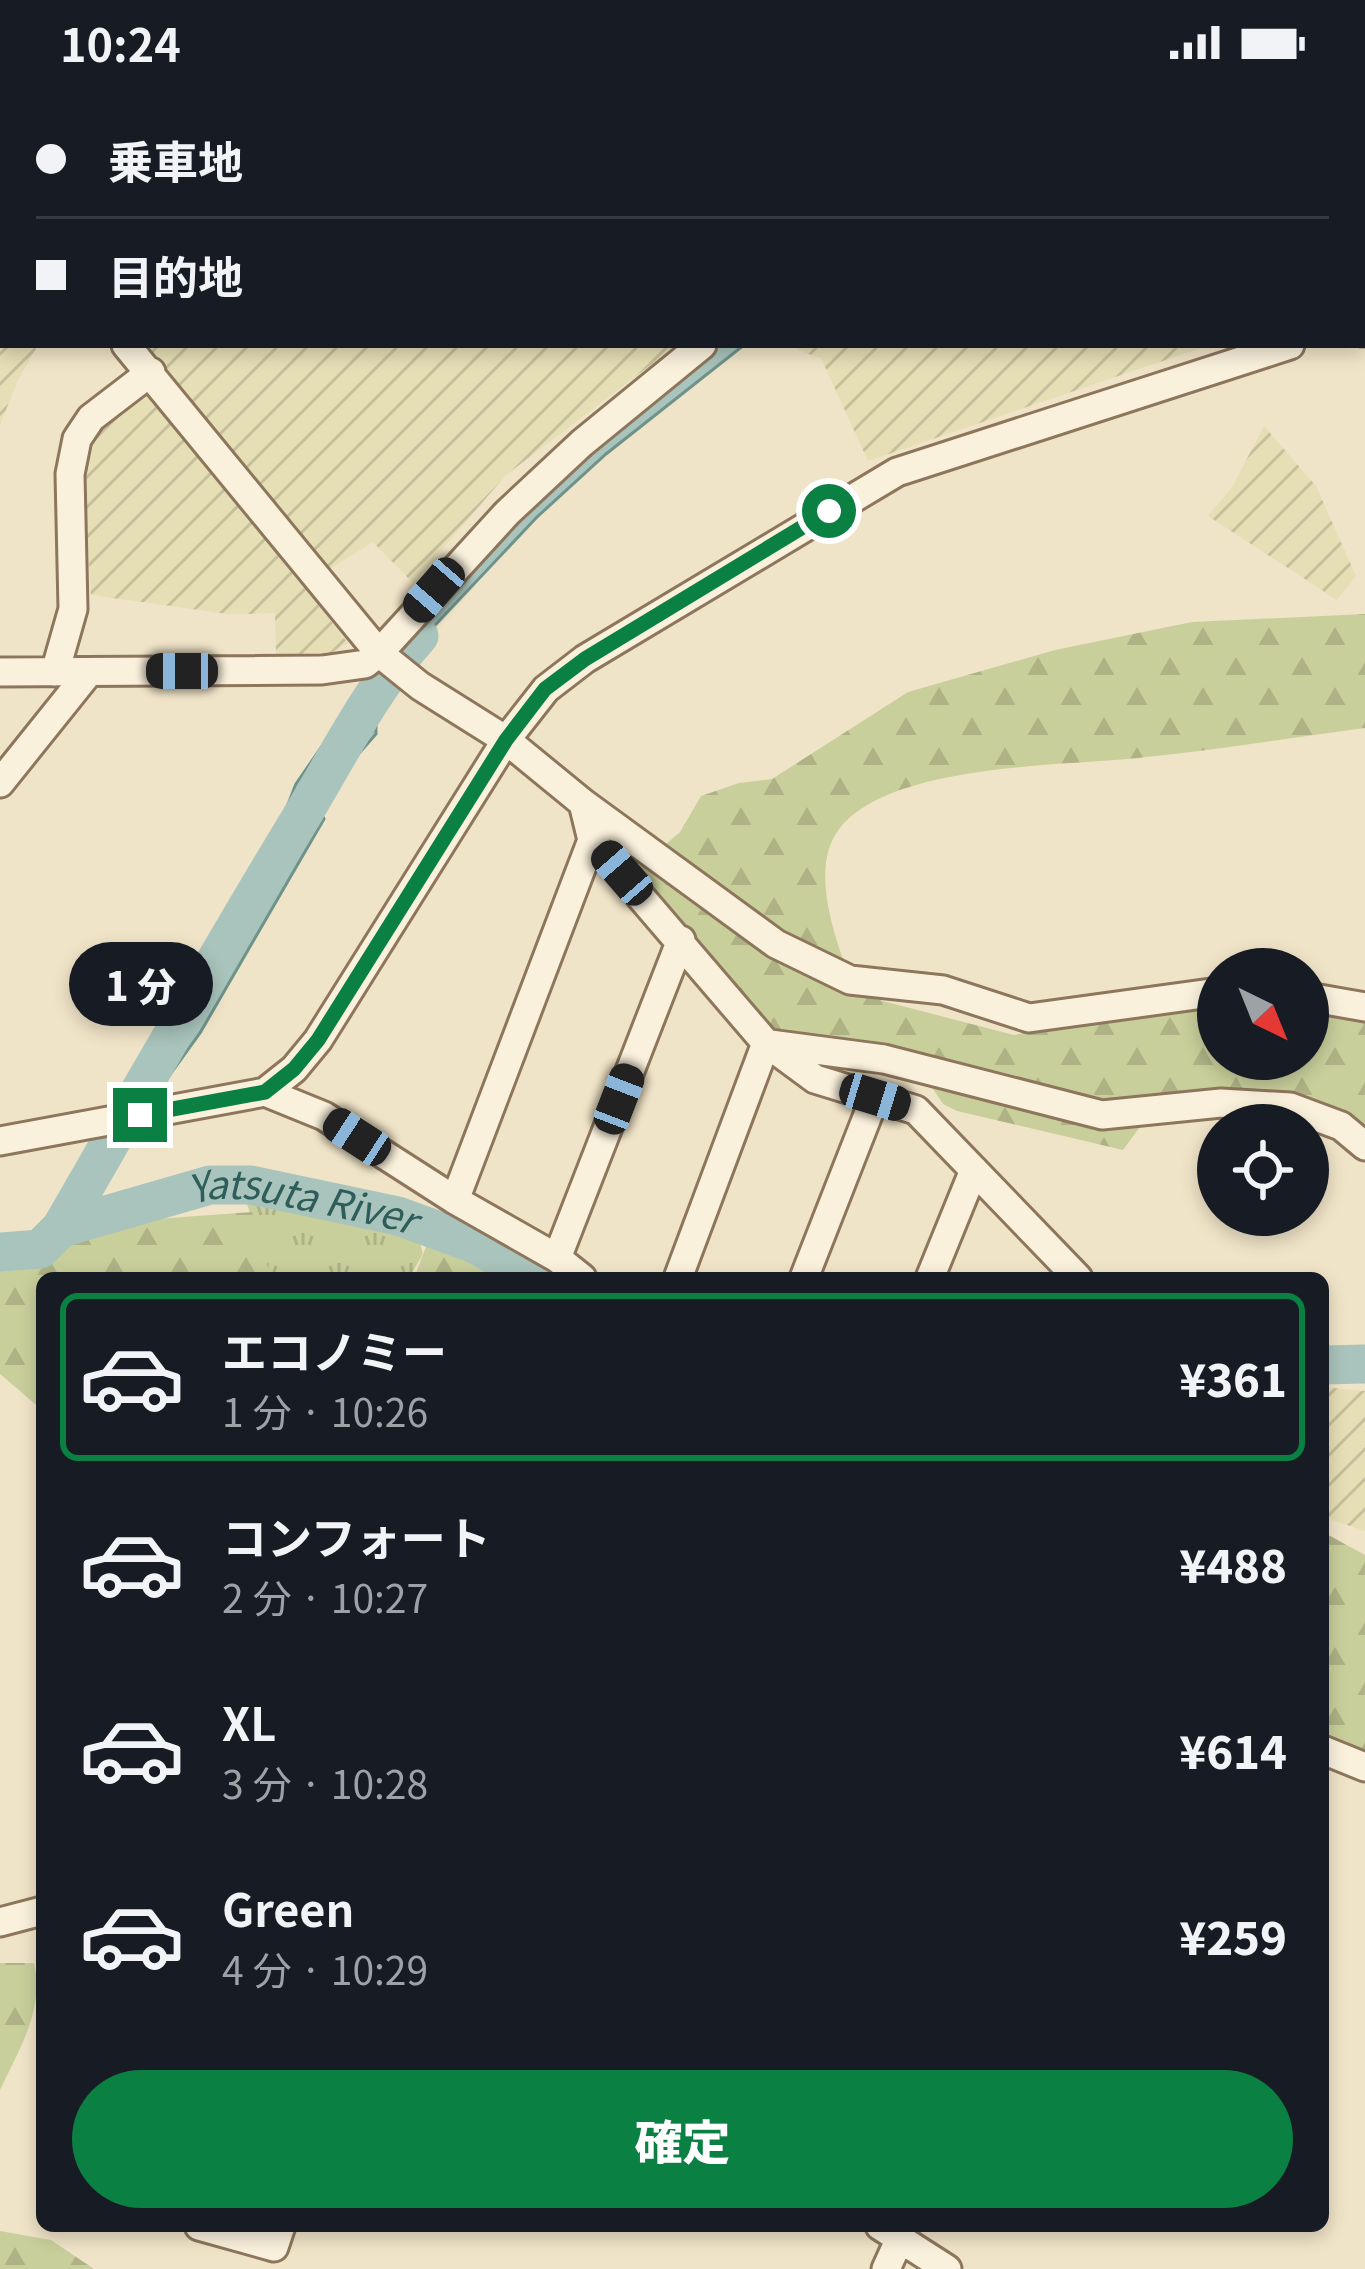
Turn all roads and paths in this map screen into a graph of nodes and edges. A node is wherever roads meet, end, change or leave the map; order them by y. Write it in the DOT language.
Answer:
graph roads {
  1 [pos="129,348"];
  2 [pos="698,348"];
  3 [pos="1281,348"];
  4 [pos="151,372"];
  5 [pos="379,653"];
  6 [pos="0,672"];
  7 [pos="55,672"];
  8 [pos="89,672"];
  9 [pos="506,740"];
  10 [pos="0,783"];
  11 [pos="583,802"];
  12 [pos="592,840"];
  13 [pos="681,940"];
  14 [pos="1197,995"];
  15 [pos="1329,1001"];
  16 [pos="1365,1007"];
  17 [pos="766,1043"];
  18 [pos="265,1092"];
  19 [pos="875,1097"];
  20 [pos="0,1141"];
  21 [pos="1365,1145"];
  22 [pos="974,1170"];
  23 [pos="455,1200"];
  24 [pos="557,1258"];
  25 [pos="1064,1271"];
  26 [pos="574,1272"];
  27 [pos="680,1272"];
  28 [pos="806,1272"];
  29 [pos="932,1272"];
  30 [pos="1329,1752"];
  31 [pos="1365,1767"];
  32 [pos="36,1912"];
  33 [pos="0,1922"];
  34 [pos="220,2232"];
  35 [pos="279,2232"];
  36 [pos="890,2232"];
  37 [pos="886,2269"];
  38 [pos="947,2269"];
  1 -- 4 [label="street"];
  2 -- 5 [label="street"];
  3 -- 9 [label="street"];
  4 -- 5 [label="street"];
  4 -- 7 [label="street"];
  5 -- 8 [label="street"];
  5 -- 9 [label="street"];
  6 -- 7 [label="street"];
  7 -- 8 [label="street"];
  8 -- 10 [label="street"];
  9 -- 11 [label="street"];
  9 -- 18 [label="street"];
  11 -- 12 [label="street"];
  11 -- 14 [label="street"];
  12 -- 13 [label="street"];
  12 -- 23 [label="street"];
  13 -- 17 [label="street"];
  13 -- 24 [label="street"];
  15 -- 16 [label="street"];
  17 -- 19 [label="street"];
  17 -- 21 [label="street"];
  17 -- 27 [label="street"];
  18 -- 20 [label="street"];
  18 -- 23 [label="street"];
  19 -- 22 [label="street"];
  19 -- 28 [label="street"];
  22 -- 25 [label="street"];
  22 -- 29 [label="street"];
  23 -- 24 [label="street"];
  24 -- 26 [label="street"];
  30 -- 31 [label="street"];
  32 -- 33 [label="street"];
  34 -- 35 [label="street"];
  36 -- 37 [label="street"];
  36 -- 38 [label="street"];
}
